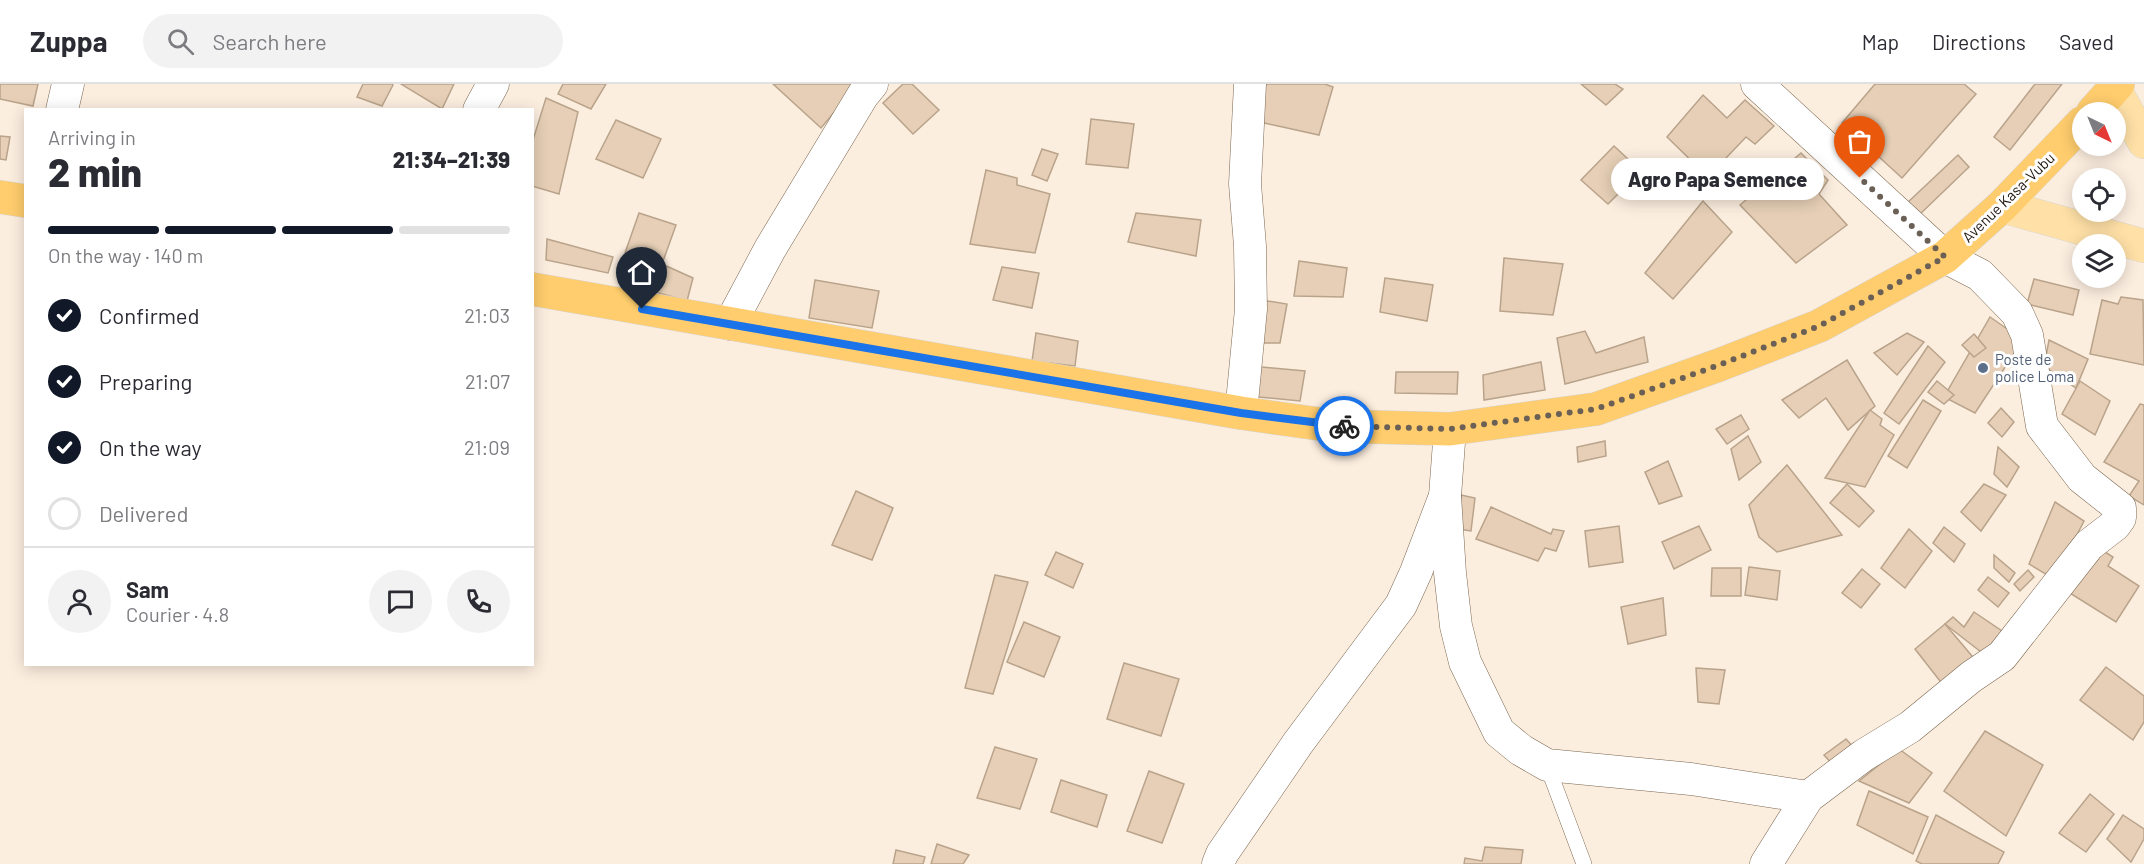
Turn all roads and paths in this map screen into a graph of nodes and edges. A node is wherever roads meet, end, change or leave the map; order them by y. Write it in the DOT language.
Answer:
graph roads {
  1 [pos="68,84"];
  2 [pos="493,84"];
  3 [pos="872,84"];
  4 [pos="1250,84"];
  5 [pos="1757,84"];
  6 [pos="2108,95"];
  7 [pos="62,108"];
  8 [pos="480,108"];
  9 [pos="2072,133"];
  10 [pos="2144,142"];
  11 [pos="0,197"];
  12 [pos="24,201"];
  13 [pos="2002,206"];
  14 [pos="2144,246"];
  15 [pos="1945,257"];
  16 [pos="534,290"];
  17 [pos="730,324"];
  18 [pos="1241,413"];
  19 [pos="1450,429"];
  20 [pos="1444,495"];
  21 [pos="1547,765"];
  22 [pos="1808,798"];
  23 [pos="1218,864"];
  24 [pos="1584,864"];
  25 [pos="1766,864"];
  1 -- 7 [label="street"];
  2 -- 8 [label="street"];
  3 -- 17 [label="street"];
  4 -- 18 [label="street"];
  5 -- 15 [label="street"];
  6 -- 10 [label="main road"];
  9 -- 13 [label="highway, Avenue Kasa-Vubu"];
  11 -- 12 [label="highway"];
  13 -- 14 [label="main road"];
  13 -- 15 [label="highway, Avenue Kasa-Vubu"];
  15 -- 19 [label="highway, Avenue Kasa-Vubu"];
  15 -- 22 [label="street"];
  16 -- 17 [label="highway, Avenue Kasa-Vubu"];
  17 -- 18 [label="highway, Avenue Kasa-Vubu"];
  18 -- 19 [label="highway, Avenue Kasa-Vubu"];
  19 -- 20 [label="street"];
  20 -- 21 [label="street"];
  20 -- 23 [label="street"];
  21 -- 22 [label="street"];
  21 -- 24 [label="lane"];
  22 -- 25 [label="street"];
}
